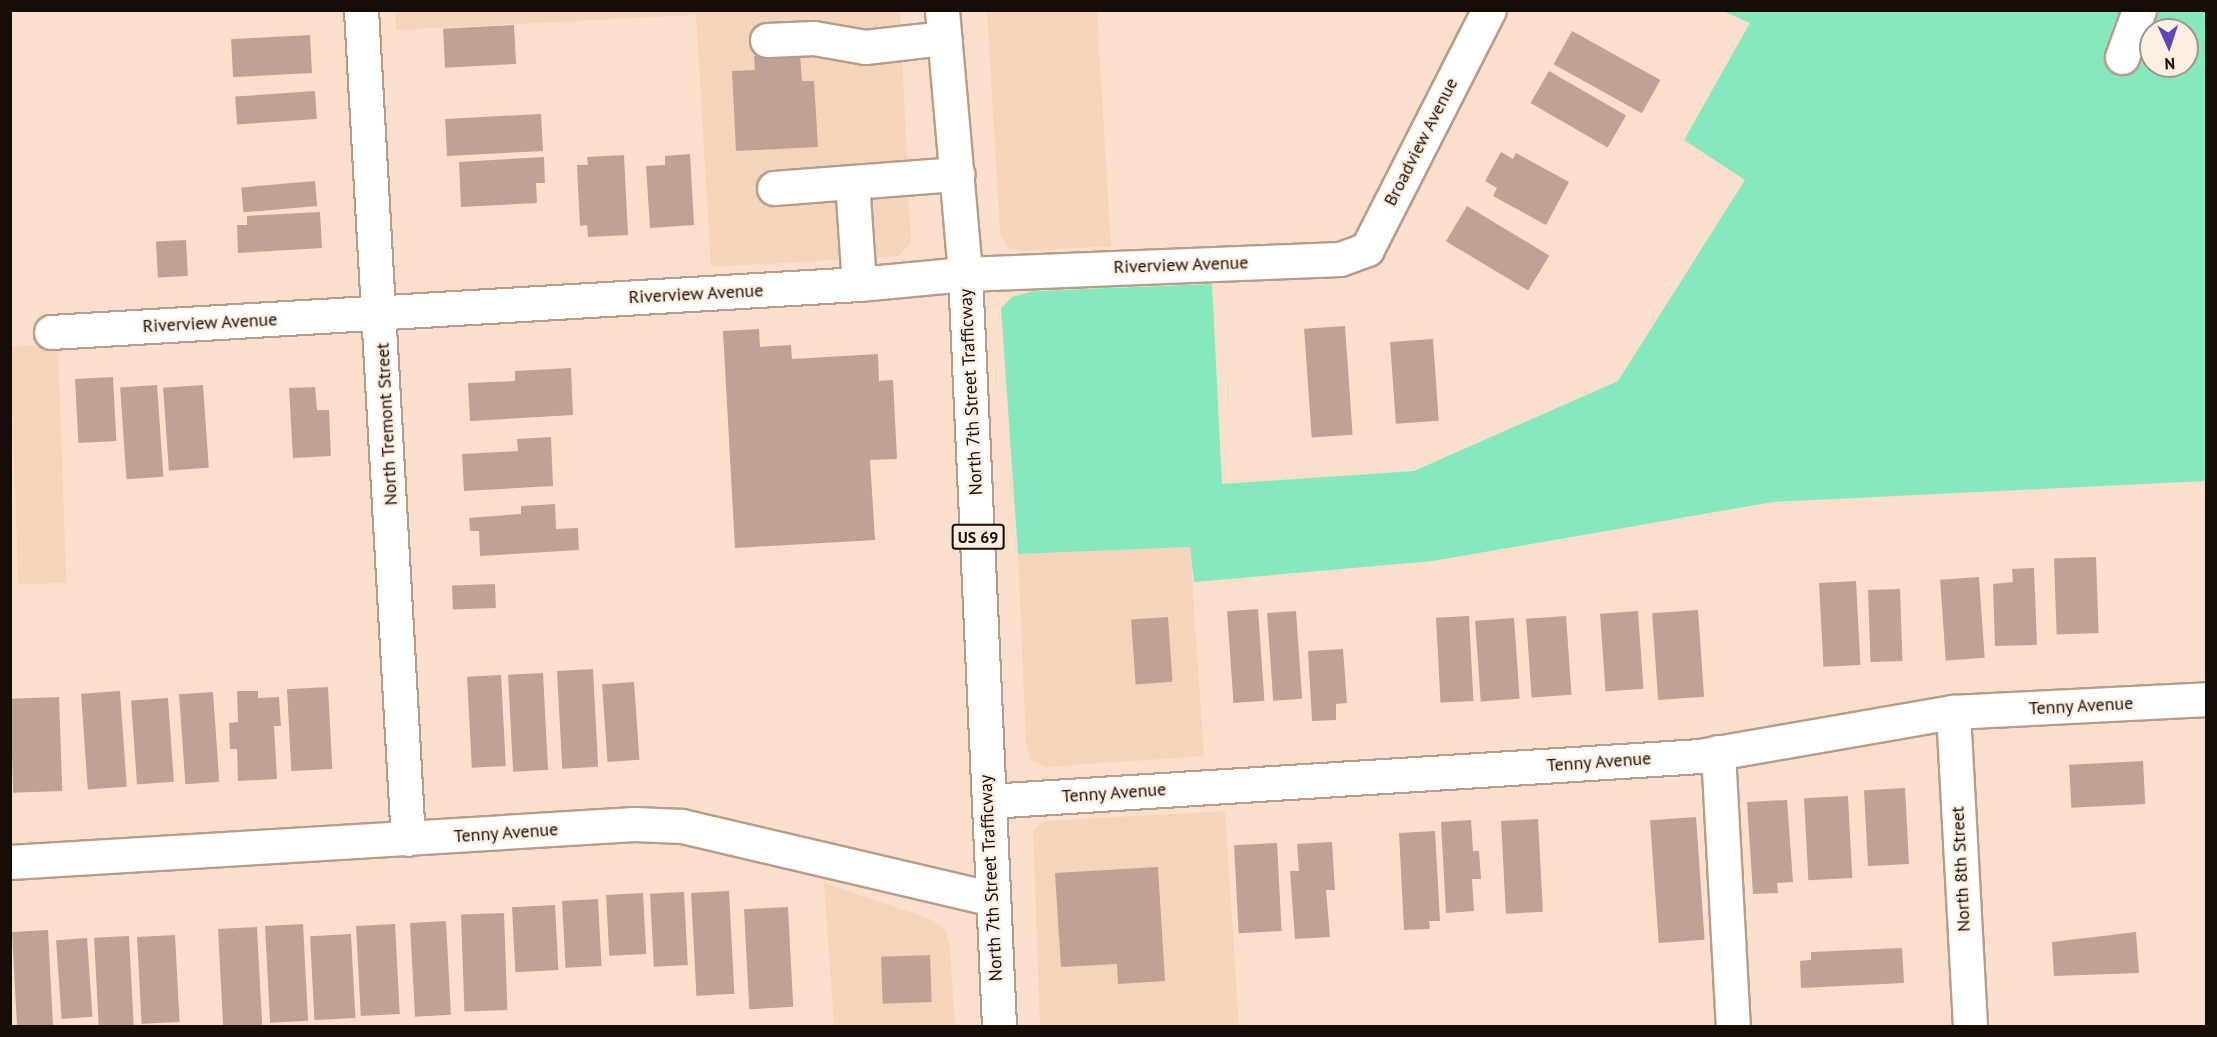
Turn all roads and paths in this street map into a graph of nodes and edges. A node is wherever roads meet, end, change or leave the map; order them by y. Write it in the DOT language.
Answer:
graph roads {
  1 [pos="362,10"];
  2 [pos="1489,10"];
  3 [pos="2139,10"];
  4 [pos="943,24"];
  5 [pos="767,40"];
  6 [pos="2122,57"];
  7 [pos="957,174"];
  8 [pos="852,182"];
  9 [pos="774,188"];
  10 [pos="1340,260"];
  11 [pos="965,274"];
  12 [pos="859,284"];
  13 [pos="381,313"];
  14 [pos="51,332"];
  15 [pos="2206,699"];
  16 [pos="1953,712"];
  17 [pos="1718,752"];
  18 [pos="988,801"];
  19 [pos="408,839"];
  20 [pos="10,862"];
  21 [pos="993,899"];
  22 [pos="999,1026"];
  23 [pos="1733,1026"];
  24 [pos="1970,1026"];
  1 -- 13 [label="street, North Tremont Street"];
  2 -- 10 [label="street, Broadview Avenue"];
  3 -- 6 [label="street"];
  4 -- 5 [label="street"];
  4 -- 7 [label="street, North 7th Street Trafficway / US 69"];
  7 -- 8 [label="street"];
  7 -- 11 [label="street, North 7th Street Trafficway / US 69"];
  8 -- 9 [label="street"];
  8 -- 12 [label="street"];
  10 -- 11 [label="street, Riverview Avenue"];
  11 -- 12 [label="street, Riverview Avenue"];
  11 -- 18 [label="street, North 7th Street Trafficway / US 69"];
  12 -- 13 [label="street, Riverview Avenue"];
  13 -- 14 [label="street, Riverview Avenue"];
  13 -- 19 [label="street, North Tremont Street"];
  15 -- 16 [label="street, Tenny Avenue"];
  16 -- 17 [label="street, Tenny Avenue"];
  16 -- 24 [label="street, North 8th Street"];
  17 -- 18 [label="street, Tenny Avenue"];
  17 -- 23 [label="street"];
  18 -- 21 [label="street, North 7th Street Trafficway / US 69"];
  19 -- 20 [label="street, Tenny Avenue"];
  19 -- 21 [label="street, Tenny Avenue"];
  21 -- 22 [label="street, North 7th Street Trafficway / US 69"];
}
